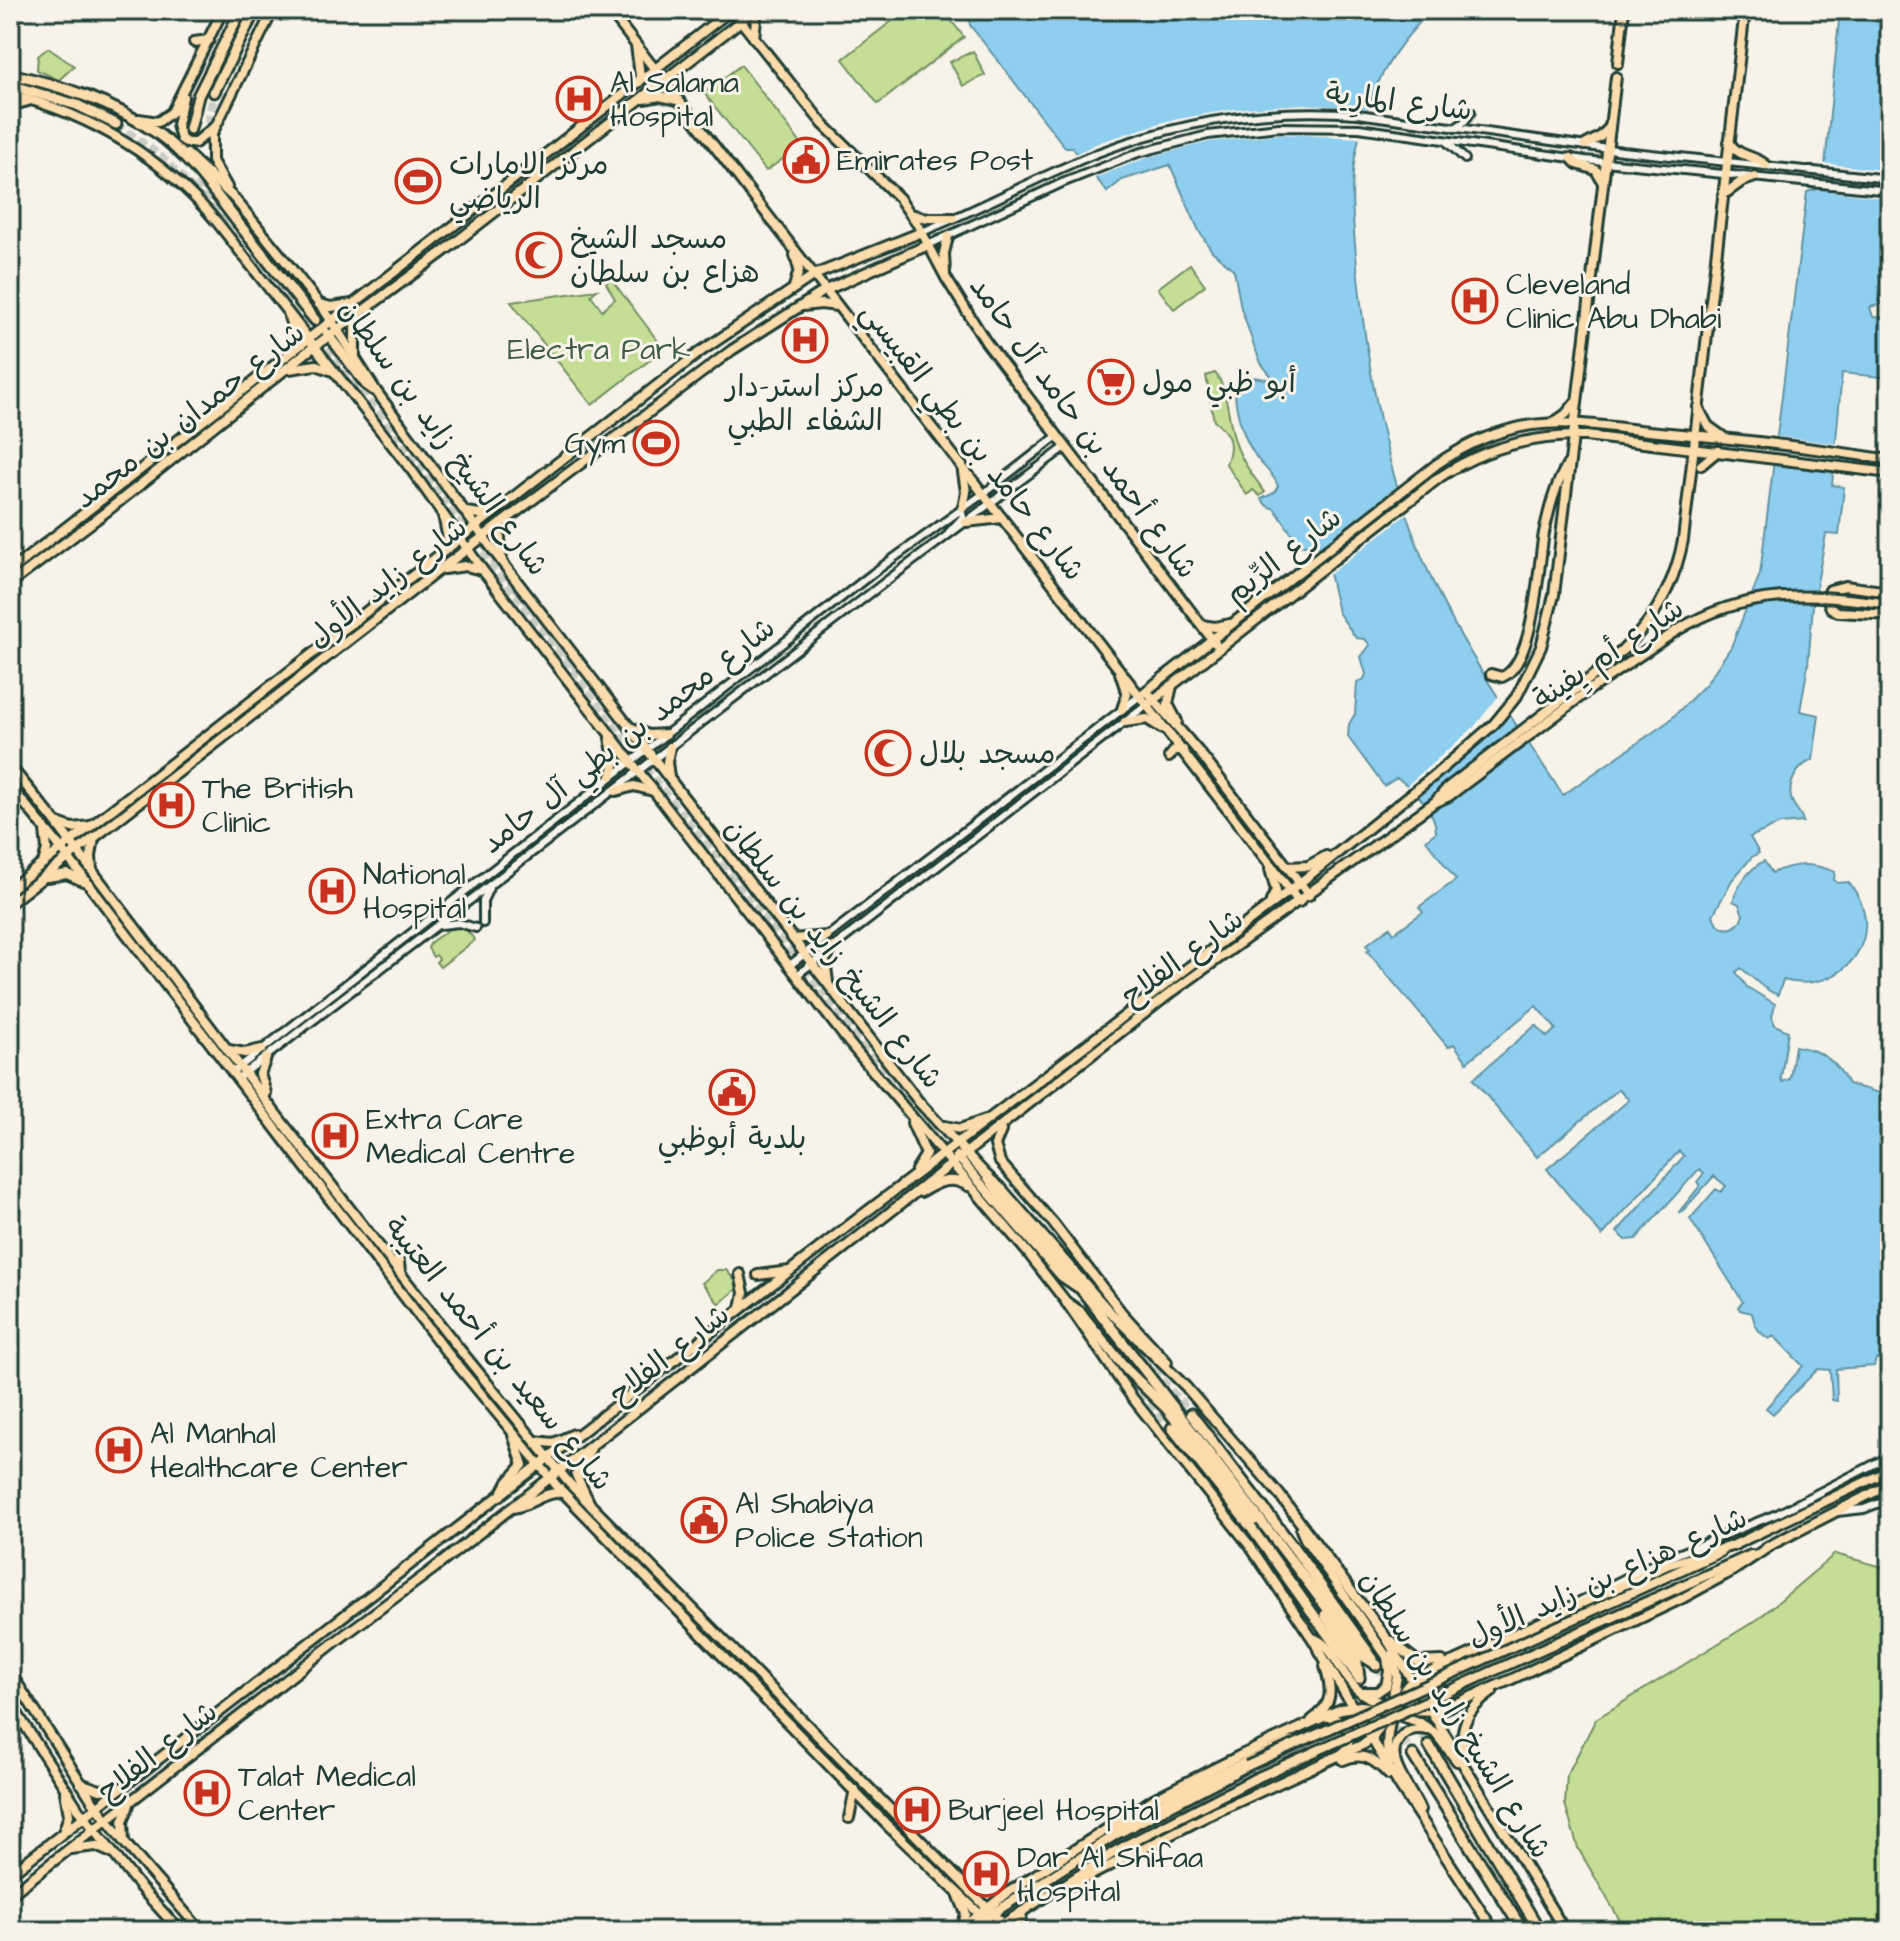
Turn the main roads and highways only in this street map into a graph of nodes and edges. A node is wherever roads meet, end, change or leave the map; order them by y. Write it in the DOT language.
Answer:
graph roads {
  1 [pos="223,10"];
  2 [pos="241,10"];
  3 [pos="255,10"];
  4 [pos="273,10"];
  5 [pos="609,10"];
  6 [pos="732,10"];
  7 [pos="756,10"];
  8 [pos="1624,10"];
  9 [pos="1745,10"];
  10 [pos="741,21"];
  11 [pos="754,38"];
  12 [pos="209,40"];
  13 [pos="194,42"];
  14 [pos="636,45"];
  15 [pos="1618,63"];
  16 [pos="657,69"];
  17 [pos="10,74"];
  18 [pos="1616,77"];
  19 [pos="188,79"];
  20 [pos="665,80"];
  21 [pos="636,84"];
  22 [pos="10,85"];
  23 [pos="214,92"];
  24 [pos="10,94"];
  25 [pos="639,100"];
  26 [pos="680,100"];
  27 [pos="37,101"];
  28 [pos="10,106"];
  29 [pos="133,118"];
  30 [pos="116,124"];
  31 [pos="216,125"];
  32 [pos="1610,127"];
  33 [pos="190,129"];
  34 [pos="159,135"];
  35 [pos="1729,142"];
  36 [pos="1585,145"];
  37 [pos="1571,158"];
  38 [pos="1766,165"];
  39 [pos="1755,177"];
  40 [pos="1604,186"];
  41 [pos="1722,196"];
  42 [pos="234,198"];
  43 [pos="910,213"];
  44 [pos="953,218"];
  45 [pos="922,232"];
  46 [pos="948,237"];
  47 [pos="928,245"];
  48 [pos="794,249"];
  49 [pos="814,275"];
  50 [pos="946,278"];
  51 [pos="793,288"];
  52 [pos="826,290"];
  53 [pos="354,303"];
  54 [pos="318,304"];
  55 [pos="283,305"];
  56 [pos="838,306"];
  57 [pos="798,307"];
  58 [pos="355,319"];
  59 [pos="315,320"];
  60 [pos="331,321"];
  61 [pos="318,331"];
  62 [pos="334,334"];
  63 [pos="312,342"];
  64 [pos="294,350"];
  65 [pos="355,356"];
  66 [pos="281,373"];
  67 [pos="338,375"];
  68 [pos="376,391"];
  69 [pos="1578,399"];
  70 [pos="1698,407"];
  71 [pos="1550,424"];
  72 [pos="1575,424"];
  73 [pos="1573,435"];
  74 [pos="1695,435"];
  75 [pos="1553,436"];
  76 [pos="1730,440"];
  77 [pos="1694,447"];
  78 [pos="1718,451"];
  79 [pos="1571,456"];
  80 [pos="1890,460"];
  81 [pos="962,465"];
  82 [pos="1701,465"];
  83 [pos="1890,473"];
  84 [pos="504,506"];
  85 [pos="439,507"];
  86 [pos="962,508"];
  87 [pos="107,511"];
  88 [pos="466,512"];
  89 [pos="1002,518"];
  90 [pos="966,522"];
  91 [pos="102,526"];
  92 [pos="499,527"];
  93 [pos="477,528"];
  94 [pos="484,537"];
  95 [pos="462,540"];
  96 [pos="468,549"];
  97 [pos="439,557"];
  98 [pos="502,562"];
  99 [pos="439,570"];
  100 [pos="10,571"];
  101 [pos="484,572"];
  102 [pos="10,584"];
  103 [pos="1890,592"];
  104 [pos="1890,604"];
  105 [pos="1890,615"];
  106 [pos="1238,621"];
  107 [pos="1201,625"];
  108 [pos="1213,641"];
  109 [pos="1219,649"];
  110 [pos="1115,662"];
  111 [pos="1491,674"];
  112 [pos="1172,685"];
  113 [pos="1144,693"];
  114 [pos="1151,702"];
  115 [pos="1122,709"];
  116 [pos="1125,722"];
  117 [pos="628,725"];
  118 [pos="1166,729"];
  119 [pos="609,733"];
  120 [pos="666,734"];
  121 [pos="670,747"];
  122 [pos="1183,750"];
  123 [pos="1169,757"];
  124 [pos="1203,757"];
  125 [pos="12,769"];
  126 [pos="25,771"];
  127 [pos="611,776"];
  128 [pos="670,782"];
  129 [pos="10,786"];
  130 [pos="616,791"];
  131 [pos="656,793"];
  132 [pos="1435,802"];
  133 [pos="54,820"];
  134 [pos="92,826"];
  135 [pos="45,829"];
  136 [pos="94,838"];
  137 [pos="1351,841"];
  138 [pos="71,842"];
  139 [pos="62,849"];
  140 [pos="78,851"];
  141 [pos="68,858"];
  142 [pos="1267,861"];
  143 [pos="43,865"];
  144 [pos="1287,867"];
  145 [pos="92,871"];
  146 [pos="42,879"];
  147 [pos="1300,882"];
  148 [pos="86,883"];
  149 [pos="10,889"];
  150 [pos="1290,890"];
  151 [pos="1309,895"];
  152 [pos="1299,902"];
  153 [pos="10,903"];
  154 [pos="1268,906"];
  155 [pos="827,936"];
  156 [pos="793,939"];
  157 [pos="829,950"];
  158 [pos="828,983"];
  159 [pos="175,1014"];
  160 [pos="189,1016"];
  161 [pos="228,1050"];
  162 [pos="919,1102"];
  163 [pos="904,1108"];
  164 [pos="1003,1110"];
  165 [pos="279,1118"];
  166 [pos="1012,1118"];
  167 [pos="958,1144"];
  168 [pos="945,1153"];
  169 [pos="959,1158"];
  170 [pos="988,1177"];
  171 [pos="902,1187"];
  172 [pos="974,1190"];
  173 [pos="893,1209"];
  174 [pos="398,1253"];
  175 [pos="794,1269"];
  176 [pos="400,1273"];
  177 [pos="740,1274"];
  178 [pos="758,1275"];
  179 [pos="1079,1288"];
  180 [pos="1067,1303"];
  181 [pos="741,1310"];
  182 [pos="431,1312"];
  183 [pos="446,1313"];
  184 [pos="679,1376"];
  185 [pos="685,1385"];
  186 [pos="1185,1386"];
  187 [pos="1191,1414"];
  188 [pos="1172,1428"];
  189 [pos="583,1433"];
  190 [pos="513,1435"];
  191 [pos="535,1441"];
  192 [pos="591,1446"];
  193 [pos="549,1459"];
  194 [pos="539,1466"];
  195 [pos="559,1470"];
  196 [pos="1890,1470"];
  197 [pos="549,1478"];
  198 [pos="1890,1484"];
  199 [pos="564,1494"];
  200 [pos="501,1496"];
  201 [pos="591,1507"];
  202 [pos="511,1508"];
  203 [pos="1296,1516"];
  204 [pos="1735,1545"];
  205 [pos="1770,1546"];
  206 [pos="1385,1636"];
  207 [pos="1312,1638"];
  208 [pos="1324,1657"];
  209 [pos="1454,1659"];
  210 [pos="10,1672"];
  211 [pos="1413,1680"];
  212 [pos="1510,1680"];
  213 [pos="1357,1691"];
  214 [pos="10,1702"];
  215 [pos="1454,1704"];
  216 [pos="1353,1706"];
  217 [pos="1392,1708"];
  218 [pos="1432,1712"];
  219 [pos="1325,1717"];
  220 [pos="1297,1729"];
  221 [pos="1435,1733"];
  222 [pos="1372,1739"];
  223 [pos="1429,1745"];
  224 [pos="1343,1754"];
  225 [pos="1413,1755"];
  226 [pos="1462,1763"];
  227 [pos="1246,1764"];
  228 [pos="1304,1773"];
  229 [pos="78,1781"];
  230 [pos="129,1785"];
  231 [pos="1399,1785"];
  232 [pos="64,1787"];
  233 [pos="855,1790"];
  234 [pos="130,1802"];
  235 [pos="98,1808"];
  236 [pos="85,1817"];
  237 [pos="849,1818"];
  238 [pos="107,1820"];
  239 [pos="1422,1820"];
  240 [pos="95,1829"];
  241 [pos="62,1834"];
  242 [pos="1097,1835"];
  243 [pos="124,1842"];
  244 [pos="70,1849"];
  245 [pos="115,1855"];
  246 [pos="10,1874"];
  247 [pos="1061,1886"];
  248 [pos="957,1892"];
  249 [pos="973,1892"];
  250 [pos="1007,1893"];
  251 [pos="10,1895"];
  252 [pos="1023,1911"];
  253 [pos="986,1913"];
  254 [pos="996,1928"];
  255 [pos="962,1930"];
  256 [pos="180,1931"];
  257 [pos="201,1931"];
  258 [pos="1020,1931"];
  259 [pos="1494,1931"];
  260 [pos="1523,1931"];
  261 [pos="1540,1931"];
  262 [pos="1565,1931"];
  1 -- 12 [label="main road"];
  2 -- 33 [label="highway"];
  3 -- 23 [label="highway"];
  4 -- 31 [label="main road"];
  5 -- 14 [label="main road, شارع حامد بن بطي القبيسي"];
  6 -- 10 [label="main road, شارع أحمد بن حامد آل حامد"];
  6 -- 16 [label="main road, شارع حمدان بن محمد"];
  7 -- 10 [label="main road, شارع حمدان بن محمد"];
  7 -- 11 [label="main road"];
  8 -- 15 [label="main road"];
  9 -- 35 [label="main road"];
  10 -- 11 [label="main road, شارع أحمد بن حامد آل حامد"];
  10 -- 20 [label="main road, شارع حمدان بن محمد"];
  11 -- 43 [label="main road, شارع أحمد بن حامد آل حامد"];
  12 -- 13 [label="main road"];
  12 -- 19 [label="main road"];
  14 -- 16 [label="main road, شارع حامد بن بطي القبيسي"];
  14 -- 21 [label="main road"];
  16 -- 20 [label="main road, شارع حامد بن بطي القبيسي"];
  16 -- 21 [label="main road, شارع حمدان بن محمد"];
  17 -- 29 [label="highway, شارع الشيخ زايد بن سلطان"];
  18 -- 32 [label="main road"];
  19 -- 29 [label="main road"];
  19 -- 31 [label="main road"];
  20 -- 25 [label="main road, شارع حمدان بن محمد"];
  20 -- 26 [label="main road, شارع حامد بن بطي القبيسي"];
  21 -- 25 [label="main road"];
  21 -- 53 [label="main road, شارع حمدان بن محمد"];
  22 -- 30 [label="highway"];
  24 -- 27 [label="main road, شارع الشيخ زايد بن سلطان"];
  25 -- 26 [label="main road"];
  25 -- 58 [label="main road, شارع حمدان بن محمد"];
  26 -- 48 [label="main road, شارع حامد بن بطي القبيسي"];
  27 -- 28 [label="main road"];
  27 -- 55 [label="main road, شارع الشيخ زايد بن سلطان"];
  29 -- 34 [label="highway, شارع الشيخ زايد بن سلطان"];
  31 -- 42 [label="main road"];
  32 -- 36 [label="main road"];
  32 -- 40 [label="main road"];
  34 -- 42 [label="main road, شارع الشيخ زايد بن سلطان"];
  34 -- 59 [label="highway"];
  35 -- 38 [label="main road"];
  35 -- 41 [label="main road"];
  37 -- 40 [label="main road"];
  39 -- 41 [label="main road"];
  40 -- 69 [label="main road"];
  41 -- 70 [label="main road"];
  42 -- 54 [label="main road, شارع الشيخ زايد بن سلطان"];
  43 -- 44 [label="main road"];
  43 -- 45 [label="main road, شارع أحمد بن حامد آل حامد"];
  45 -- 47 [label="main road, شارع أحمد بن حامد آل حامد"];
  45 -- 49 [label="main road, شارع زايد الأول"];
  46 -- 50 [label="main road"];
  47 -- 50 [label="main road, شارع أحمد بن حامد آل حامد"];
  47 -- 52 [label="main road, شارع زايد الأول"];
  48 -- 49 [label="main road, شارع حامد بن بطي القبيسي"];
  48 -- 51 [label="main road"];
  49 -- 51 [label="main road, شارع زايد الأول"];
  49 -- 52 [label="main road, شارع حامد بن بطي القبيسي"];
  50 -- 107 [label="main road, شارع أحمد بن حامد آل حامد"];
  51 -- 84 [label="main road, شارع زايد الأول"];
  52 -- 56 [label="main road, شارع حامد بن بطي القبيسي"];
  52 -- 57 [label="main road, شارع زايد الأول"];
  53 -- 54 [label="main road"];
  53 -- 60 [label="main road, شارع حمدان بن محمد"];
  54 -- 60 [label="main road, شارع الشيخ زايد بن سلطان"];
  55 -- 63 [label="main road, شارع الشيخ زايد بن سلطان"];
  55 -- 64 [label="main road"];
  56 -- 57 [label="main road"];
  56 -- 81 [label="main road, شارع حامد بن بطي القبيسي"];
  57 -- 92 [label="main road, شارع زايد الأول"];
  58 -- 62 [label="main road, شارع حمدان بن محمد"];
  58 -- 65 [label="main road"];
  60 -- 61 [label="main road, شارع حمدان بن محمد"];
  60 -- 62 [label="main road, شارع الشيخ زايد بن سلطان"];
  61 -- 62 [label="main road"];
  61 -- 63 [label="main road, شارع حمدان بن محمد"];
  62 -- 63 [label="main road, شارع حمدان بن محمد"];
  62 -- 65 [label="main road, شارع الشيخ زايد بن سلطان"];
  62 -- 68 [label="main road"];
  63 -- 64 [label="main road, شارع حمدان بن محمد"];
  63 -- 66 [label="main road, شارع حمدان بن محمد"];
  63 -- 67 [label="main road, شارع الشيخ زايد بن سلطان"];
  64 -- 100 [label="main road, شارع حمدان بن محمد"];
  65 -- 68 [label="main road, شارع الشيخ زايد بن سلطان"];
  66 -- 67 [label="main road"];
  66 -- 87 [label="main road, شارع حمدان بن محمد"];
  67 -- 85 [label="main road, شارع الشيخ زايد بن سلطان"];
  68 -- 88 [label="main road, شارع الشيخ زايد بن سلطان"];
  69 -- 71 [label="main road"];
  69 -- 72 [label="main road"];
  70 -- 74 [label="main road"];
  70 -- 76 [label="main road"];
  71 -- 72 [label="main road, شارع الرِّيم"];
  71 -- 106 [label="main road, شارع الرِّيم"];
  72 -- 73 [label="main road"];
  72 -- 74 [label="main road, شارع الرِّيم"];
  73 -- 75 [label="main road, شارع الرِّيم"];
  73 -- 77 [label="main road, شارع الرِّيم"];
  73 -- 79 [label="main road"];
  74 -- 76 [label="main road, شارع الرِّيم"];
  74 -- 77 [label="main road"];
  75 -- 79 [label="main road"];
  75 -- 109 [label="main road, شارع الرِّيم"];
  76 -- 80 [label="main road, شارع الرِّيم"];
  77 -- 78 [label="main road, شارع الرِّيم"];
  77 -- 132 [label="main road"];
  78 -- 82 [label="main road"];
  78 -- 83 [label="main road, شارع الرِّيم"];
  79 -- 111 [label="main road"];
  79 -- 137 [label="main road"];
  81 -- 86 [label="main road"];
  81 -- 89 [label="main road, شارع حامد بن بطي القبيسي"];
  84 -- 88 [label="main road"];
  84 -- 93 [label="main road, شارع زايد الأول"];
  85 -- 95 [label="main road, شارع الشيخ زايد بن سلطان"];
  85 -- 97 [label="main road"];
  87 -- 91 [label="main road"];
  87 -- 102 [label="main road, شارع حمدان بن محمد"];
  88 -- 93 [label="main road, شارع الشيخ زايد بن سلطان"];
  89 -- 90 [label="main road"];
  89 -- 110 [label="main road, شارع حامد بن بطي القبيسي"];
  92 -- 94 [label="main road, شارع زايد الأول"];
  92 -- 98 [label="main road"];
  93 -- 94 [label="main road, شارع الشيخ زايد بن سلطان"];
  93 -- 95 [label="main road, شارع زايد الأول"];
  94 -- 96 [label="main road, شارع زايد الأول"];
  94 -- 98 [label="main road, شارع الشيخ زايد بن سلطان"];
  95 -- 96 [label="main road, شارع الشيخ زايد بن سلطان"];
  95 -- 97 [label="main road, شارع زايد الأول"];
  96 -- 99 [label="main road, شارع زايد الأول"];
  96 -- 101 [label="main road, شارع الشيخ زايد بن سلطان"];
  97 -- 134 [label="main road, شارع زايد الأول"];
  98 -- 117 [label="main road, شارع الشيخ زايد بن سلطان"];
  99 -- 101 [label="main road"];
  99 -- 136 [label="main road, شارع زايد الأول"];
  101 -- 119 [label="main road, شارع الشيخ زايد بن سلطان"];
  103 -- 105 [label="main road"];
  104 -- 132 [label="main road, شارع أم يِفينة, bridge"];
  106 -- 107 [label="main road"];
  106 -- 108 [label="main road, شارع الرِّيم"];
  107 -- 108 [label="main road, شارع أحمد بن حامد آل حامد"];
  108 -- 109 [label="main road, شارع أحمد بن حامد آل حامد"];
  108 -- 113 [label="main road, شارع الرِّيم"];
  109 -- 112 [label="main road, شارع الرِّيم"];
  110 -- 113 [label="main road, شارع حامد بن بطي القبيسي"];
  110 -- 115 [label="main road"];
  112 -- 114 [label="main road, شارع الرِّيم"];
  112 -- 124 [label="main road"];
  113 -- 114 [label="main road, شارع حامد بن بطي القبيسي"];
  114 -- 118 [label="main road, شارع حامد بن بطي القبيسي"];
  114 -- 124 [label="main road, شارع حامد بن بطي القبيسي"];
  116 -- 118 [label="main road"];
  117 -- 120 [label="main road"];
  117 -- 128 [label="main road, شارع الشيخ زايد بن سلطان"];
  118 -- 122 [label="main road, شارع حامد بن بطي القبيسي"];
  119 -- 127 [label="main road"];
  119 -- 131 [label="main road, شارع الشيخ زايد بن سلطان"];
  121 -- 128 [label="main road"];
  122 -- 123 [label="main road"];
  122 -- 142 [label="main road, شارع حامد بن بطي القبيسي"];
  124 -- 144 [label="main road, شارع حامد بن بطي القبيسي"];
  125 -- 126 [label="main road"];
  125 -- 133 [label="main road, شارع سعيد بن أحمد العتيبة"];
  128 -- 156 [label="main road, شارع الشيخ زايد بن سلطان"];
  129 -- 135 [label="main road, شارع سعيد بن أحمد العتيبة"];
  130 -- 131 [label="main road"];
  131 -- 163 [label="main road, شارع الشيخ زايد بن سلطان"];
  132 -- 151 [label="main road, شارع الفلاح"];
  133 -- 134 [label="main road"];
  133 -- 138 [label="main road, شارع سعيد بن أحمد العتيبة"];
  134 -- 138 [label="main road, شارع زايد الأول"];
  135 -- 139 [label="main road, شارع سعيد بن أحمد العتيبة"];
  135 -- 143 [label="main road"];
  136 -- 140 [label="main road, شارع زايد الأول"];
  136 -- 145 [label="main road"];
  137 -- 144 [label="main road"];
  137 -- 147 [label="main road, شارع الفلاح"];
  138 -- 139 [label="main road, شارع زايد الأول"];
  138 -- 140 [label="main road, شارع سعيد بن أحمد العتيبة"];
  139 -- 141 [label="main road, شارع سعيد بن أحمد العتيبة"];
  139 -- 143 [label="main road, شارع زايد الأول"];
  140 -- 141 [label="main road, شارع زايد الأول"];
  140 -- 145 [label="main road, شارع سعيد بن أحمد العتيبة"];
  141 -- 146 [label="main road, شارع زايد الأول"];
  141 -- 148 [label="main road, شارع سعيد بن أحمد العتيبة"];
  142 -- 150 [label="main road, شارع حامد بن بطي القبيسي"];
  142 -- 154 [label="main road"];
  143 -- 149 [label="main road, شارع زايد الأول"];
  144 -- 147 [label="main road, شارع حامد بن بطي القبيسي"];
  145 -- 161 [label="main road, شارع سعيد بن أحمد العتيبة"];
  146 -- 148 [label="main road"];
  146 -- 153 [label="main road, شارع زايد الأول"];
  147 -- 150 [label="main road, شارع الفلاح"];
  147 -- 151 [label="main road, شارع حامد بن بطي القبيسي"];
  148 -- 160 [label="main road, شارع سعيد بن أحمد العتيبة"];
  150 -- 152 [label="main road, شارع حامد بن بطي القبيسي"];
  150 -- 154 [label="main road, شارع الفلاح"];
  151 -- 152 [label="main road, شارع الفلاح"];
  152 -- 166 [label="main road, شارع الفلاح"];
  154 -- 164 [label="main road, شارع الفلاح"];
  155 -- 156 [label="main road"];
  156 -- 158 [label="main road, شارع الشيخ زايد بن سلطان"];
  157 -- 158 [label="main road"];
  158 -- 162 [label="main road, شارع الشيخ زايد بن سلطان"];
  159 -- 160 [label="main road"];
  160 -- 190 [label="main road, شارع سعيد بن أحمد العتيبة"];
  161 -- 165 [label="main road, شارع سعيد بن أحمد العتيبة"];
  161 -- 165 [label="main road"];
  162 -- 164 [label="main road"];
  162 -- 167 [label="main road, شارع الشيخ زايد بن سلطان"];
  163 -- 168 [label="main road, شارع الشيخ زايد بن سلطان"];
  163 -- 171 [label="main road"];
  164 -- 167 [label="main road, شارع الفلاح"];
  165 -- 176 [label="main road, شارع سعيد بن أحمد العتيبة"];
  166 -- 169 [label="main road, شارع الفلاح"];
  166 -- 186 [label="main road"];
  167 -- 168 [label="main road, شارع الفلاح"];
  167 -- 169 [label="main road, شارع الشيخ زايد بن سلطان"];
  168 -- 169 [label="main road, شارع الشيخ زايد بن سلطان"];
  168 -- 171 [label="main road, شارع الفلاح"];
  169 -- 170 [label="main road, شارع الشيخ زايد بن سلطان"];
  169 -- 172 [label="main road, شارع الشيخ زايد بن سلطان"];
  169 -- 173 [label="main road, شارع الفلاح"];
  169 -- 179 [label="main road"];
  170 -- 179 [label="highway"];
  170 -- 186 [label="main road, شارع الشيخ زايد بن سلطان"];
  171 -- 175 [label="main road, شارع الفلاح"];
  172 -- 173 [label="main road"];
  172 -- 180 [label="main road, شارع الشيخ زايد بن سلطان"];
  173 -- 184 [label="main road, شارع الفلاح"];
  174 -- 176 [label="main road"];
  175 -- 178 [label="main road"];
  175 -- 181 [label="main road, شارع الفلاح"];
  176 -- 182 [label="main road, شارع سعيد بن أحمد العتيبة"];
  177 -- 181 [label="main road"];
  179 -- 187 [label="highway, شارع الشيخ زايد بن سلطان"];
  180 -- 188 [label="highway, شارع الشيخ زايد بن سلطان"];
  180 -- 207 [label="main road, شارع الشيخ زايد بن سلطان"];
  181 -- 189 [label="main road, شارع الفلاح"];
  182 -- 183 [label="main road"];
  182 -- 191 [label="main road, شارع سعيد بن أحمد العتيبة"];
  184 -- 185 [label="main road"];
  184 -- 192 [label="main road, شارع الفلاح"];
  186 -- 203 [label="main road, شارع الشيخ زايد بن سلطان"];
  189 -- 191 [label="main road"];
  189 -- 193 [label="main road, شارع الفلاح"];
  190 -- 194 [label="main road, شارع سعيد بن أحمد العتيبة"];
  190 -- 200 [label="main road"];
  191 -- 193 [label="main road, شارع سعيد بن أحمد العتيبة"];
  192 -- 195 [label="main road, شارع الفلاح"];
  192 -- 201 [label="main road"];
  193 -- 194 [label="main road, شارع الفلاح"];
  193 -- 195 [label="main road, شارع سعيد بن أحمد العتيبة"];
  194 -- 197 [label="main road, شارع سعيد بن أحمد العتيبة"];
  194 -- 200 [label="main road, شارع الفلاح"];
  195 -- 197 [label="main road, شارع الفلاح"];
  195 -- 201 [label="main road, شارع سعيد بن أحمد العتيبة"];
  196 -- 204 [label="main road, شارع هزاع بن زايد الأول"];
  197 -- 199 [label="main road, شارع سعيد بن أحمد العتيبة"];
  197 -- 202 [label="main road, شارع الفلاح"];
  198 -- 205 [label="main road, شارع هزاع بن زايد الأول"];
  199 -- 202 [label="main road"];
  199 -- 233 [label="main road, شارع سعيد بن أحمد العتيبة"];
  200 -- 230 [label="main road, شارع الفلاح"];
  201 -- 249 [label="main road, شارع سعيد بن أحمد العتيبة"];
  202 -- 234 [label="main road, شارع الفلاح"];
  203 -- 206 [label="main road, شارع الشيخ زايد بن سلطان"];
  203 -- 213 [label="main road"];
  204 -- 209 [label="main road"];
  204 -- 227 [label="main road, شارع هزاع بن زايد الأول, bridge"];
  205 -- 212 [label="main road"];
  205 -- 247 [label="main road, شارع هزاع بن زايد الأول, bridge"];
  206 -- 209 [label="main road"];
  206 -- 211 [label="main road, شارع الشيخ زايد بن سلطان"];
  206 -- 217 [label="main road"];
  207 -- 208 [label="main road, شارع الشيخ زايد بن سلطان"];
  207 -- 213 [label="main road"];
  208 -- 216 [label="main road, شارع الشيخ زايد بن سلطان"];
  208 -- 220 [label="main road"];
  209 -- 211 [label="main road"];
  209 -- 215 [label="main road"];
  210 -- 229 [label="main road"];
  211 -- 217 [label="main road"];
  211 -- 218 [label="main road, شارع الشيخ زايد بن سلطان"];
  212 -- 215 [label="main road"];
  212 -- 226 [label="main road"];
  213 -- 217 [label="main road"];
  214 -- 232 [label="main road"];
  215 -- 218 [label="main road"];
  216 -- 217 [label="main road"];
  216 -- 219 [label="main road"];
  216 -- 222 [label="main road, شارع الشيخ زايد بن سلطان"];
  217 -- 218 [label="main road"];
  217 -- 221 [label="main road"];
  217 -- 222 [label="main road"];
  217 -- 231 [label="main road"];
  218 -- 226 [label="main road, شارع الشيخ زايد بن سلطان"];
  219 -- 220 [label="main road"];
  219 -- 224 [label="main road"];
  220 -- 242 [label="main road"];
  221 -- 226 [label="main road"];
  221 -- 239 [label="main road"];
  222 -- 224 [label="main road"];
  222 -- 231 [label="main road, شارع الشيخ زايد بن سلطان"];
  223 -- 261 [label="highway, شارع الشيخ زايد بن سلطان"];
  224 -- 228 [label="main road"];
  225 -- 260 [label="highway, شارع الشيخ زايد بن سلطان"];
  226 -- 262 [label="main road, شارع الشيخ زايد بن سلطان"];
  227 -- 242 [label="main road"];
  227 -- 253 [label="main road, شارع هزاع بن زايد الأول"];
  228 -- 231 [label="main road"];
  228 -- 247 [label="main road"];
  229 -- 230 [label="main road"];
  229 -- 235 [label="main road"];
  230 -- 235 [label="main road, شارع الفلاح"];
  231 -- 239 [label="main road, شارع الشيخ زايد بن سلطان"];
  232 -- 236 [label="main road"];
  232 -- 241 [label="main road"];
  233 -- 237 [label="main road"];
  233 -- 248 [label="main road, شارع سعيد بن أحمد العتيبة"];
  234 -- 238 [label="main road, شارع الفلاح"];
  234 -- 243 [label="main road"];
  235 -- 236 [label="main road, شارع الفلاح"];
  235 -- 238 [label="main road"];
  236 -- 240 [label="main road"];
  236 -- 241 [label="main road, شارع الفلاح"];
  238 -- 240 [label="main road, شارع الفلاح"];
  238 -- 243 [label="main road"];
  239 -- 259 [label="main road, شارع الشيخ زايد بن سلطان"];
  240 -- 244 [label="main road, شارع الفلاح"];
  240 -- 245 [label="main road"];
  241 -- 246 [label="main road, شارع الفلاح"];
  242 -- 250 [label="main road"];
  243 -- 257 [label="main road"];
  244 -- 245 [label="main road"];
  244 -- 251 [label="main road, شارع الفلاح"];
  245 -- 256 [label="main road"];
  247 -- 252 [label="main road, شارع هزاع بن زايد الأول"];
  248 -- 253 [label="main road, شارع سعيد بن أحمد العتيبة"];
  248 -- 255 [label="main road"];
  249 -- 250 [label="main road"];
  249 -- 253 [label="main road, شارع سعيد بن أحمد العتيبة"];
  250 -- 253 [label="main road"];
  252 -- 254 [label="main road, شارع هزاع بن زايد الأول"];
  252 -- 258 [label="main road"];
  253 -- 254 [label="main road, شارع سعيد بن أحمد العتيبة"];
  253 -- 255 [label="main road"];
}
